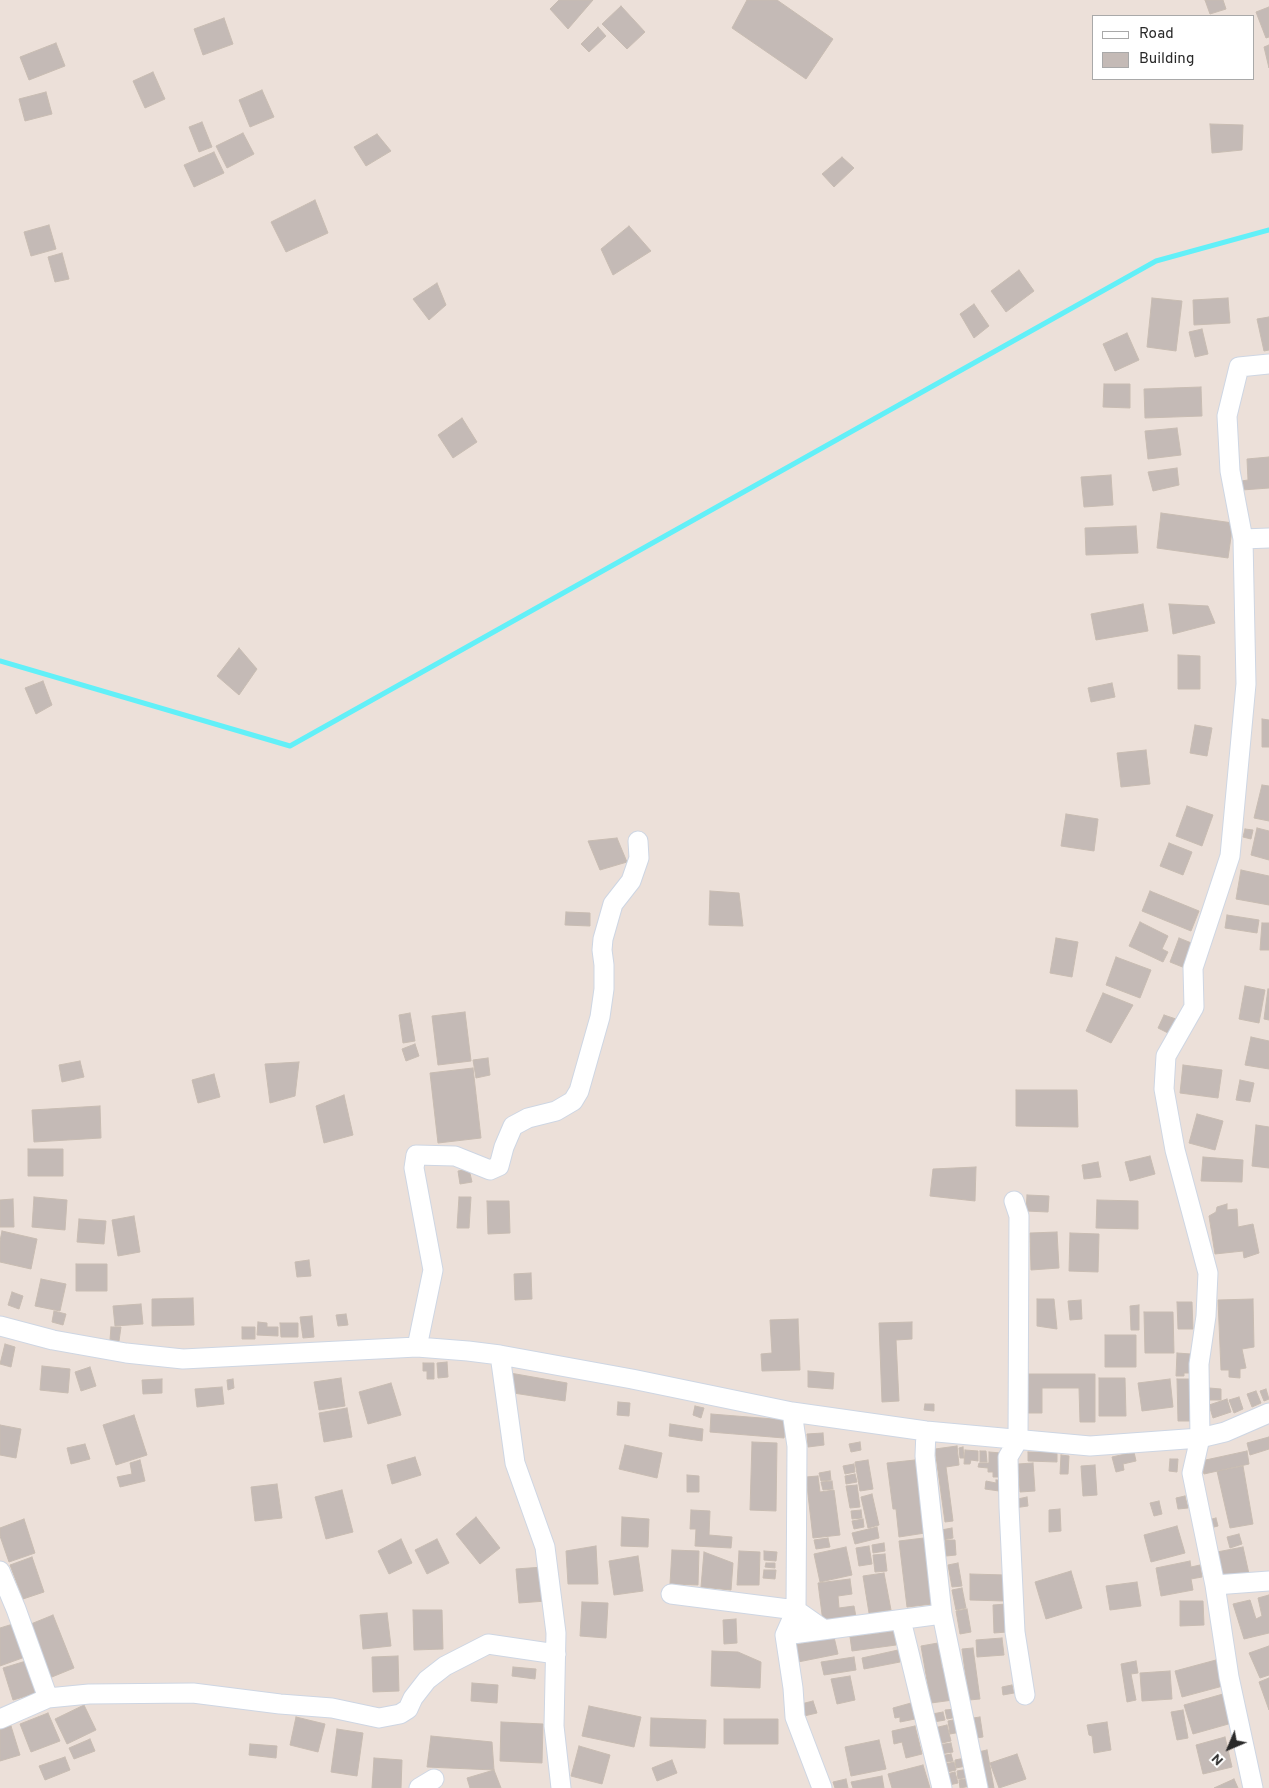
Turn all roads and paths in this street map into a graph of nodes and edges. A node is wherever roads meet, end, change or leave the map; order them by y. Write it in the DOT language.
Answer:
graph roads {
  1 [pos="1269,364"];
  2 [pos="1269,538"];
  3 [pos="1243,539"];
  4 [pos="638,841"];
  5 [pos="1014,1201"];
  6 [pos="0,1326"];
  7 [pos="416,1347"];
  8 [pos="500,1355"];
  9 [pos="792,1412"];
  10 [pos="1269,1413"];
  11 [pos="926,1431"];
  12 [pos="1200,1438"];
  13 [pos="1018,1440"];
  14 [pos="0,1572"];
  15 [pos="1269,1581"];
  16 [pos="1215,1585"];
  17 [pos="671,1594"];
  18 [pos="796,1610"];
  19 [pos="942,1614"];
  20 [pos="900,1620"];
  21 [pos="824,1629"];
  22 [pos="785,1635"];
  23 [pos="556,1654"];
  24 [pos="1025,1695"];
  25 [pos="48,1698"];
  26 [pos="0,1719"];
  27 [pos="561,1788"];
  28 [pos="822,1788"];
  29 [pos="942,1788"];
  30 [pos="978,1788"];
  31 [pos="1252,1788"];
  1 -- 3 [label="street"];
  2 -- 3 [label="street"];
  3 -- 12 [label="street"];
  4 -- 7 [label="street"];
  5 -- 13 [label="street"];
  6 -- 7 [label="street"];
  7 -- 8 [label="street"];
  8 -- 9 [label="street"];
  8 -- 23 [label="street"];
  9 -- 11 [label="street"];
  9 -- 18 [label="street"];
  10 -- 12 [label="street"];
  11 -- 13 [label="street"];
  11 -- 19 [label="street"];
  12 -- 13 [label="street"];
  12 -- 16 [label="street"];
  13 -- 24 [label="street"];
  14 -- 25 [label="street"];
  15 -- 16 [label="street"];
  16 -- 31 [label="street"];
  17 -- 18 [label="street"];
  18 -- 21 [label="street"];
  18 -- 22 [label="street"];
  19 -- 20 [label="street"];
  19 -- 30 [label="street"];
  20 -- 21 [label="street"];
  20 -- 29 [label="street"];
  21 -- 22 [label="street"];
  22 -- 28 [label="street"];
  23 -- 25 [label="street"];
  23 -- 27 [label="street"];
  25 -- 26 [label="street"];
}
